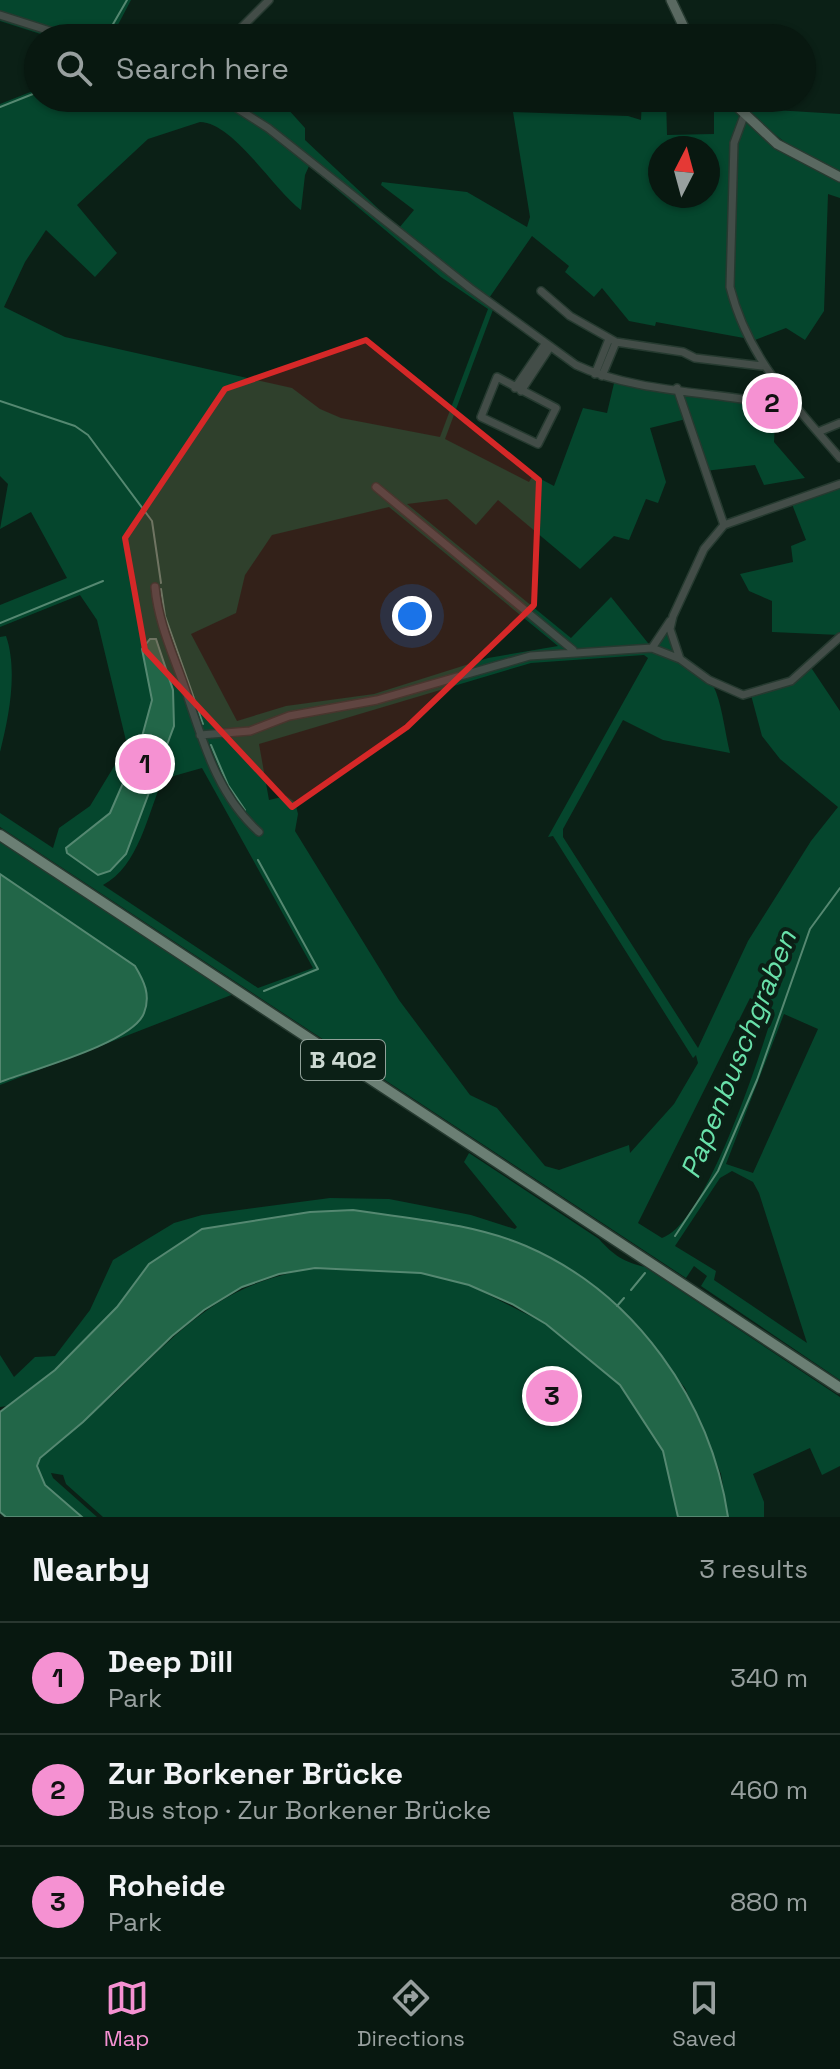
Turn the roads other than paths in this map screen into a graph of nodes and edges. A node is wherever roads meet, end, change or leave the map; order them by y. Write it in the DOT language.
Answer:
graph roads {
  1 [pos="269,0"];
  2 [pos="671,0"];
  3 [pos="0,15"];
  4 [pos="28,24"];
  5 [pos="245,24"];
  6 [pos="682,24"];
  7 [pos="243,112"];
  8 [pos="740,112"];
  9 [pos="744,116"];
  10 [pos="840,177"];
  11 [pos="541,291"];
  12 [pos="613,340"];
  13 [pos="547,346"];
  14 [pos="762,366"];
  15 [pos="599,375"];
  16 [pos="677,388"];
  17 [pos="518,390"];
  18 [pos="787,399"];
  19 [pos="840,423"];
  20 [pos="818,432"];
  21 [pos="840,458"];
  22 [pos="840,484"];
  23 [pos="376,487"];
  24 [pos="724,525"];
  25 [pos="155,587"];
  26 [pos="673,616"];
  27 [pos="840,637"];
  28 [pos="652,648"];
  29 [pos="573,650"];
  30 [pos="680,659"];
  31 [pos="200,735"];
  32 [pos="259,832"];
  33 [pos="0,835"];
  34 [pos="840,1388"];
  1 -- 5 [label="street"];
  2 -- 6 [label="street"];
  3 -- 4 [label="street"];
  7 -- 13 [label="street"];
  8 -- 9 [label="street"];
  9 -- 10 [label="street"];
  9 -- 14 [label="street"];
  11 -- 12 [label="street"];
  12 -- 14 [label="street"];
  12 -- 15 [label="street"];
  13 -- 15 [label="street"];
  13 -- 17 [label="street"];
  14 -- 18 [label="street"];
  15 -- 16 [label="street"];
  16 -- 18 [label="street"];
  16 -- 24 [label="street"];
  17 -- 17 [label="street"];
  18 -- 20 [label="street"];
  19 -- 20 [label="street"];
  20 -- 21 [label="street"];
  22 -- 24 [label="street"];
  23 -- 29 [label="street"];
  24 -- 26 [label="street"];
  25 -- 31 [label="street"];
  26 -- 28 [label="street"];
  26 -- 30 [label="street"];
  27 -- 30 [label="street"];
  28 -- 29 [label="street"];
  28 -- 30 [label="street"];
  29 -- 31 [label="street"];
  31 -- 32 [label="street"];
  33 -- 34 [label="main road, B 402"];
}
